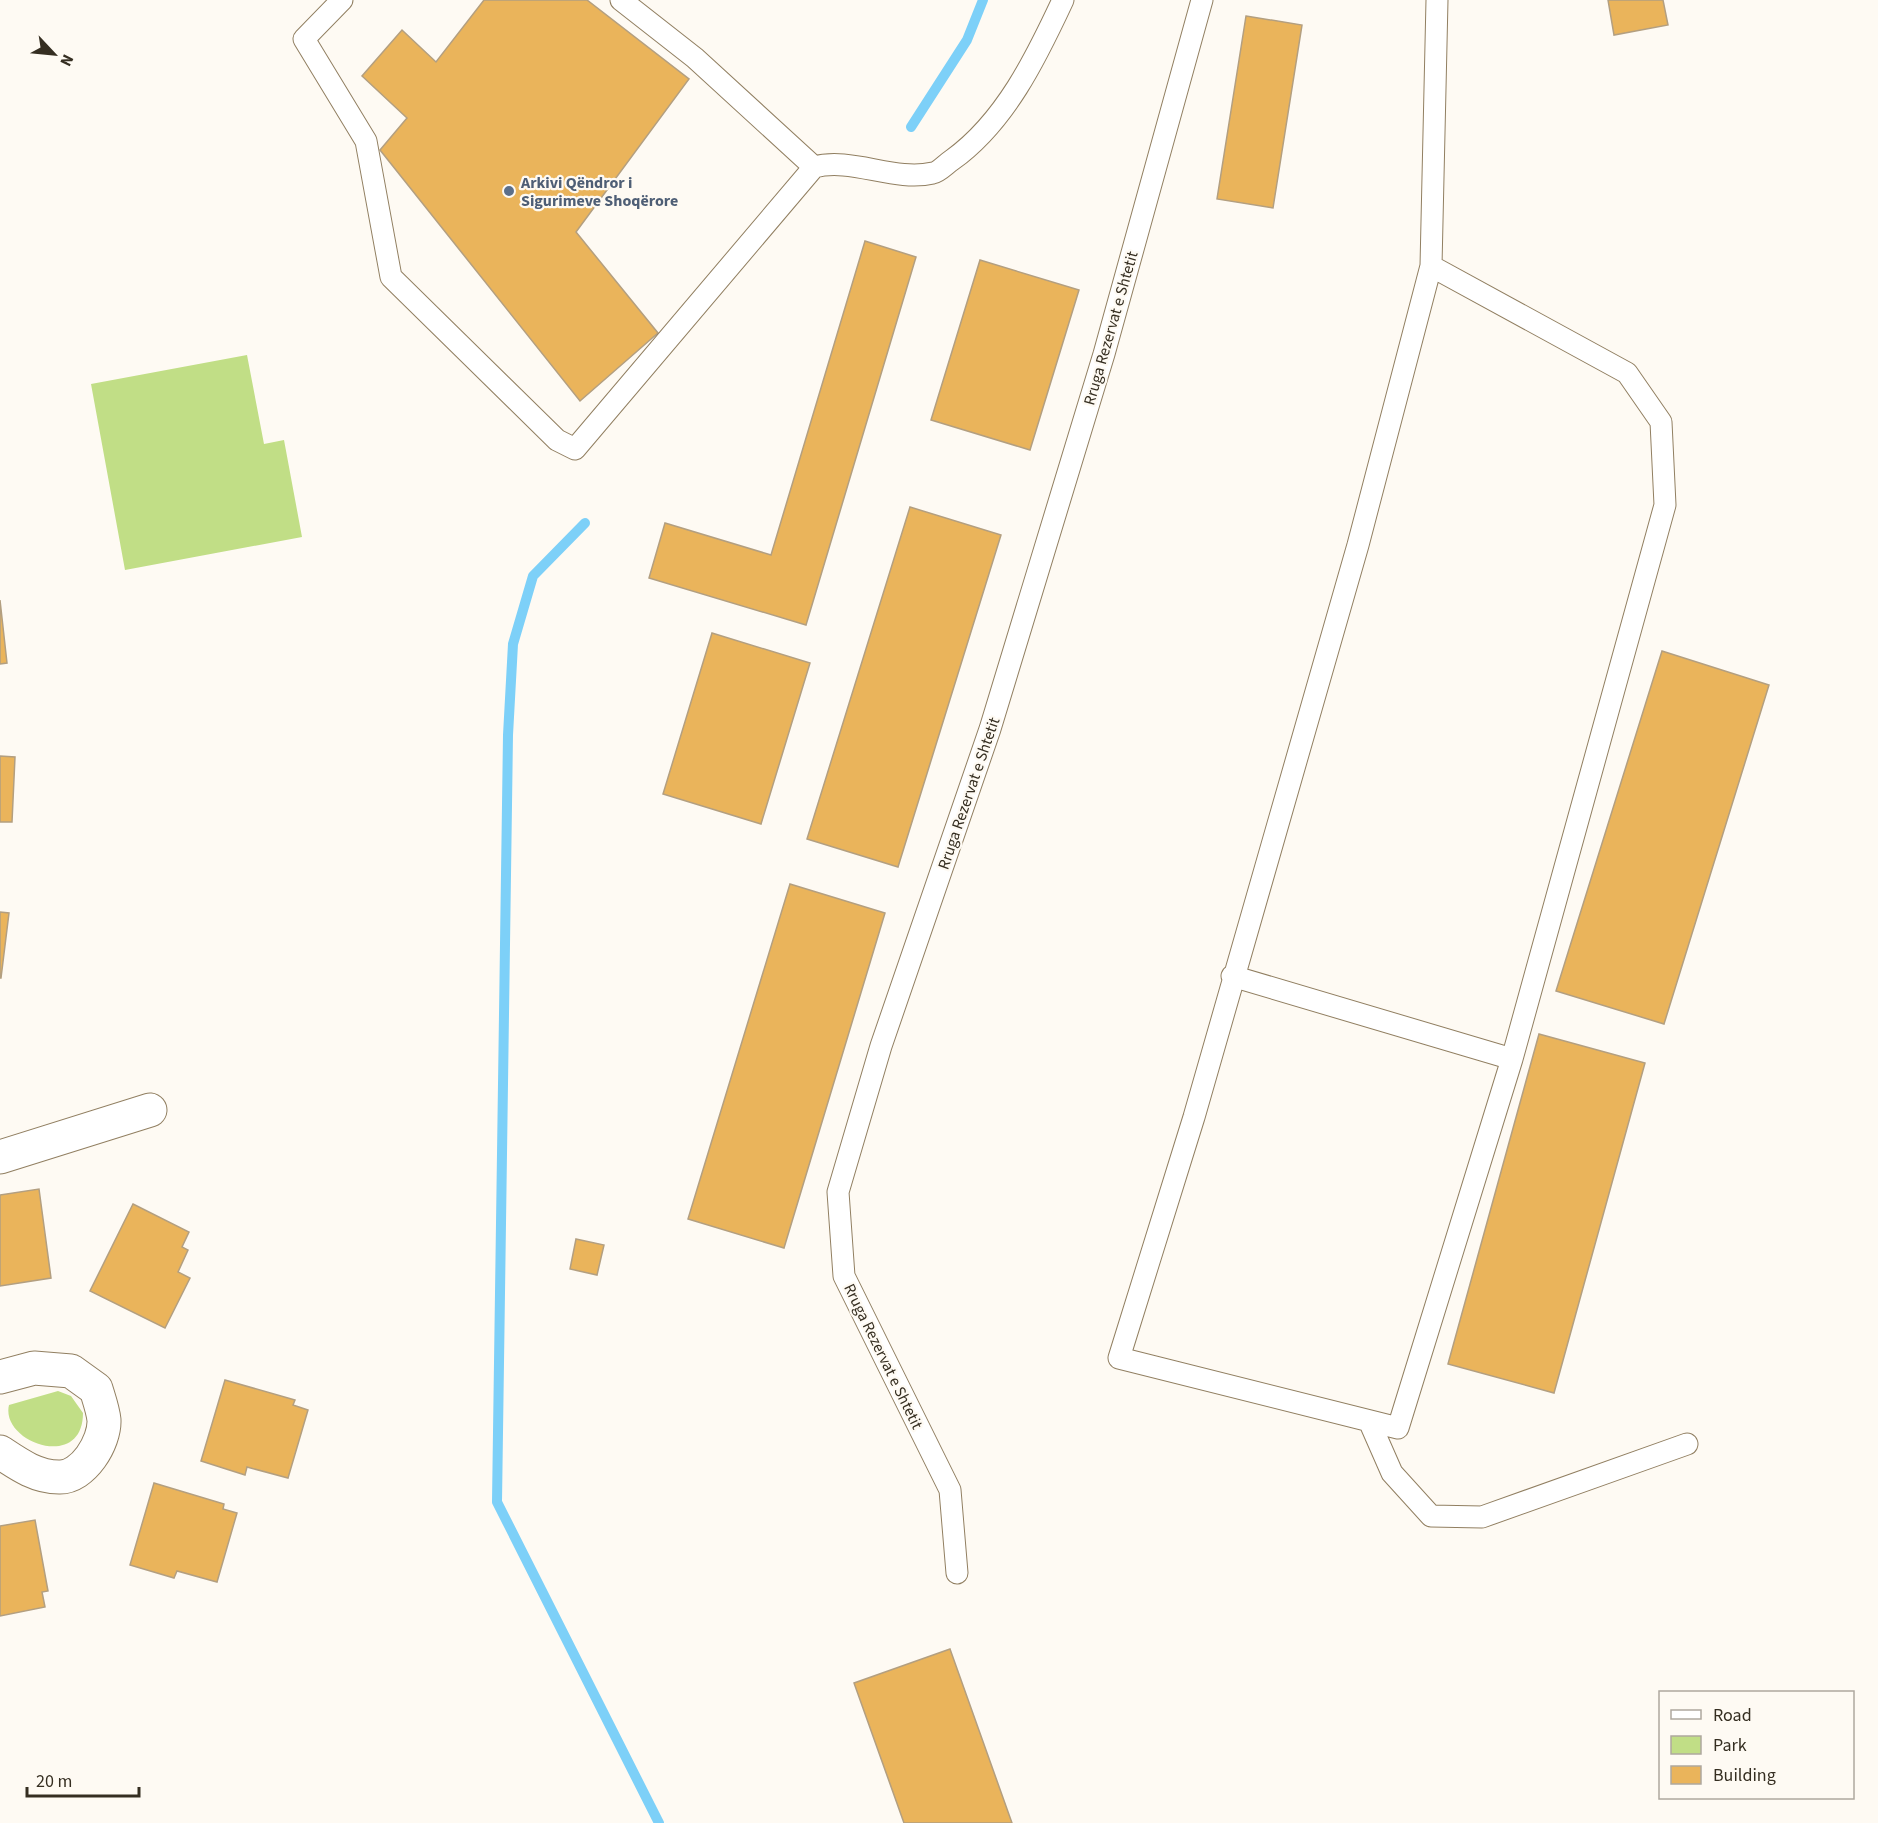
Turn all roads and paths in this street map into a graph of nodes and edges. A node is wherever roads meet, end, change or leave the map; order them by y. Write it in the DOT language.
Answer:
graph roads {
  1 [pos="342,0"];
  2 [pos="621,0"];
  3 [pos="1063,0"];
  4 [pos="1202,0"];
  5 [pos="1437,0"];
  6 [pos="814,167"];
  7 [pos="1431,266"];
  8 [pos="1232,976"];
  9 [pos="1512,1059"];
  10 [pos="150,1110"];
  11 [pos="0,1157"];
  12 [pos="0,1377"];
  13 [pos="1370,1423"];
  14 [pos="1687,1444"];
  15 [pos="0,1452"];
  16 [pos="957,1573"];
  1 -- 6 [label="lane"];
  2 -- 6 [label="lane"];
  3 -- 6 [label="lane"];
  4 -- 16 [label="lane, Rruga Rezervat e Shtetit"];
  5 -- 7 [label="lane"];
  7 -- 8 [label="lane"];
  7 -- 9 [label="lane"];
  8 -- 9 [label="lane"];
  8 -- 13 [label="lane"];
  9 -- 13 [label="lane"];
  10 -- 11 [label="street"];
  12 -- 15 [label="street"];
  13 -- 14 [label="lane"];
}
